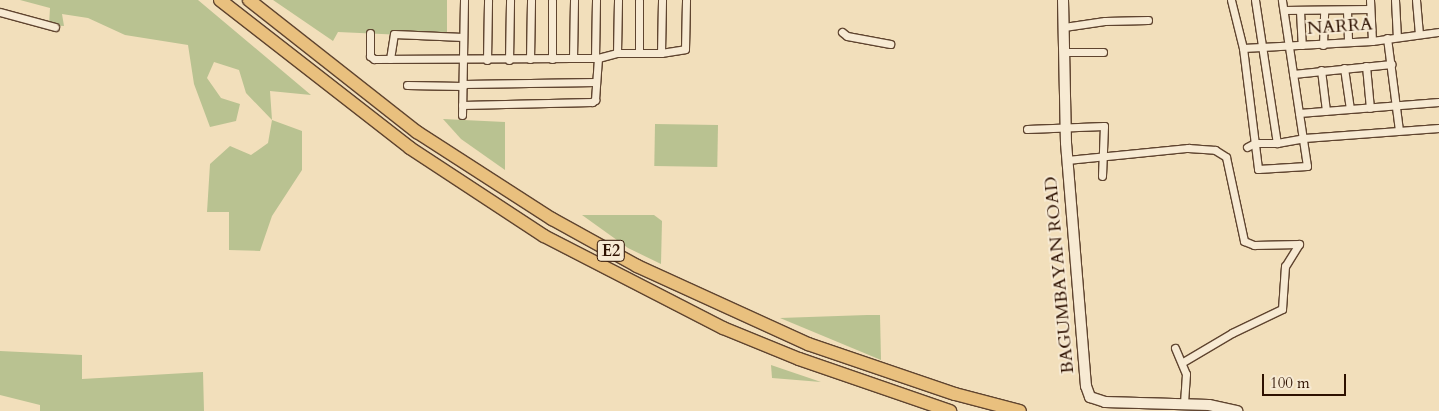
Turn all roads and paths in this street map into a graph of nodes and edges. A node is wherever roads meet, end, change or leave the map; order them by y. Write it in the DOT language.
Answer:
graph roads {
  1 [pos="220,0"];
  2 [pos="249,0"];
  3 [pos="464,0"];
  4 [pos="488,0"];
  5 [pos="510,0"];
  6 [pos="531,0"];
  7 [pos="552,0"];
  8 [pos="574,0"];
  9 [pos="596,0"];
  10 [pos="618,0"];
  11 [pos="639,0"];
  12 [pos="662,0"];
  13 [pos="686,0"];
  14 [pos="1063,0"];
  15 [pos="1231,0"];
  16 [pos="1256,0"];
  17 [pos="1282,0"];
  18 [pos="1370,0"];
  19 [pos="1395,0"];
  20 [pos="1416,0"];
  21 [pos="1370,9"];
  22 [pos="1284,10"];
  23 [pos="1324,11"];
  24 [pos="1347,11"];
  25 [pos="0,12"];
  26 [pos="1300,12"];
  27 [pos="1148,20"];
  28 [pos="55,27"];
  29 [pos="1064,27"];
  30 [pos="842,32"];
  31 [pos="1439,32"];
  32 [pos="370,33"];
  33 [pos="1419,34"];
  34 [pos="1397,36"];
  35 [pos="463,37"];
  36 [pos="1387,38"];
  37 [pos="1372,41"];
  38 [pos="1348,42"];
  39 [pos="890,44"];
  40 [pos="1323,44"];
  41 [pos="1302,45"];
  42 [pos="1263,46"];
  43 [pos="1290,46"];
  44 [pos="1242,48"];
  45 [pos="1064,52"];
  46 [pos="1103,52"];
  47 [pos="618,53"];
  48 [pos="639,53"];
  49 [pos="661,53"];
  50 [pos="573,58"];
  51 [pos="596,58"];
  52 [pos="390,59"];
  53 [pos="530,59"];
  54 [pos="552,59"];
  55 [pos="463,60"];
  56 [pos="487,60"];
  57 [pos="509,60"];
  58 [pos="1391,64"];
  59 [pos="1366,66"];
  60 [pos="1344,68"];
  61 [pos="1322,70"];
  62 [pos="1293,74"];
  63 [pos="596,82"];
  64 [pos="407,85"];
  65 [pos="463,85"];
  66 [pos="1439,102"];
  67 [pos="462,105"];
  68 [pos="1396,106"];
  69 [pos="1370,108"];
  70 [pos="1350,110"];
  71 [pos="1326,111"];
  72 [pos="1300,113"];
  73 [pos="462,115"];
  74 [pos="1066,126"];
  75 [pos="1439,128"];
  76 [pos="1028,129"];
  77 [pos="1398,130"];
  78 [pos="1304,138"];
  79 [pos="1255,143"];
  80 [pos="1276,143"];
  81 [pos="1247,147"];
  82 [pos="1101,157"];
  83 [pos="1067,160"];
  84 [pos="1102,176"];
  85 [pos="1175,348"];
  86 [pos="1183,362"];
  87 [pos="1184,405"];
  88 [pos="950,411"];
  89 [pos="1020,411"];
  90 [pos="1237,411"];
  1 -- 88 [label="highway, E2"];
  2 -- 89 [label="highway, E2"];
  3 -- 35 [label="street"];
  4 -- 56 [label="street"];
  5 -- 57 [label="street"];
  6 -- 53 [label="street"];
  7 -- 54 [label="street"];
  8 -- 50 [label="street"];
  9 -- 51 [label="street"];
  10 -- 47 [label="street"];
  11 -- 48 [label="street"];
  12 -- 49 [label="street"];
  13 -- 49 [label="street"];
  14 -- 29 [label="street, BAGUMBAYAN ROAD"];
  15 -- 44 [label="street"];
  16 -- 42 [label="street"];
  17 -- 22 [label="street"];
  18 -- 21 [label="street"];
  19 -- 34 [label="street"];
  20 -- 33 [label="street"];
  21 -- 24 [label="street"];
  21 -- 37 [label="street"];
  22 -- 26 [label="street"];
  22 -- 43 [label="street"];
  23 -- 24 [label="street"];
  23 -- 26 [label="street"];
  23 -- 40 [label="street"];
  24 -- 38 [label="street"];
  25 -- 28 [label="street"];
  26 -- 41 [label="street"];
  27 -- 29 [label="street"];
  29 -- 45 [label="street, BAGUMBAYAN ROAD"];
  30 -- 39 [label="street"];
  31 -- 33 [label="street, NARRA"];
  32 -- 52 [label="street"];
  33 -- 34 [label="street, NARRA"];
  34 -- 36 [label="street, NARRA"];
  35 -- 52 [label="street"];
  35 -- 55 [label="street"];
  36 -- 37 [label="street, NARRA"];
  36 -- 58 [label="street"];
  37 -- 38 [label="street, NARRA"];
  38 -- 40 [label="street, NARRA"];
  40 -- 41 [label="street, NARRA"];
  41 -- 43 [label="street, NARRA"];
  42 -- 43 [label="street, NARRA"];
  42 -- 44 [label="street, NARRA"];
  42 -- 80 [label="street"];
  43 -- 62 [label="street"];
  44 -- 79 [label="street"];
  45 -- 46 [label="street"];
  45 -- 74 [label="street, BAGUMBAYAN ROAD"];
  47 -- 48 [label="street"];
  47 -- 51 [label="street"];
  48 -- 49 [label="street"];
  50 -- 51 [label="street"];
  50 -- 54 [label="street"];
  51 -- 63 [label="street"];
  52 -- 55 [label="street"];
  53 -- 54 [label="street"];
  53 -- 57 [label="street"];
  55 -- 56 [label="street"];
  55 -- 65 [label="street"];
  56 -- 57 [label="street"];
  58 -- 59 [label="street"];
  58 -- 68 [label="street"];
  59 -- 60 [label="street"];
  59 -- 69 [label="street"];
  60 -- 61 [label="street"];
  60 -- 70 [label="street"];
  61 -- 62 [label="street"];
  61 -- 71 [label="street"];
  62 -- 72 [label="street"];
  63 -- 65 [label="street"];
  63 -- 67 [label="street"];
  64 -- 65 [label="street"];
  65 -- 67 [label="street"];
  66 -- 68 [label="street"];
  67 -- 73 [label="street"];
  68 -- 69 [label="street"];
  68 -- 77 [label="street"];
  69 -- 70 [label="street"];
  70 -- 71 [label="street"];
  71 -- 72 [label="street"];
  72 -- 78 [label="street"];
  74 -- 76 [label="street"];
  74 -- 82 [label="street"];
  74 -- 83 [label="street, BAGUMBAYAN ROAD"];
  75 -- 77 [label="street"];
  77 -- 78 [label="street"];
  78 -- 79 [label="street"];
  78 -- 80 [label="street"];
  79 -- 80 [label="street"];
  79 -- 81 [label="street"];
  82 -- 83 [label="street"];
  82 -- 84 [label="street"];
  82 -- 86 [label="street"];
  83 -- 87 [label="street, BAGUMBAYAN ROAD"];
  85 -- 86 [label="street"];
  86 -- 87 [label="street"];
  87 -- 90 [label="street, BAGUMBAYAN ROAD"];
}
